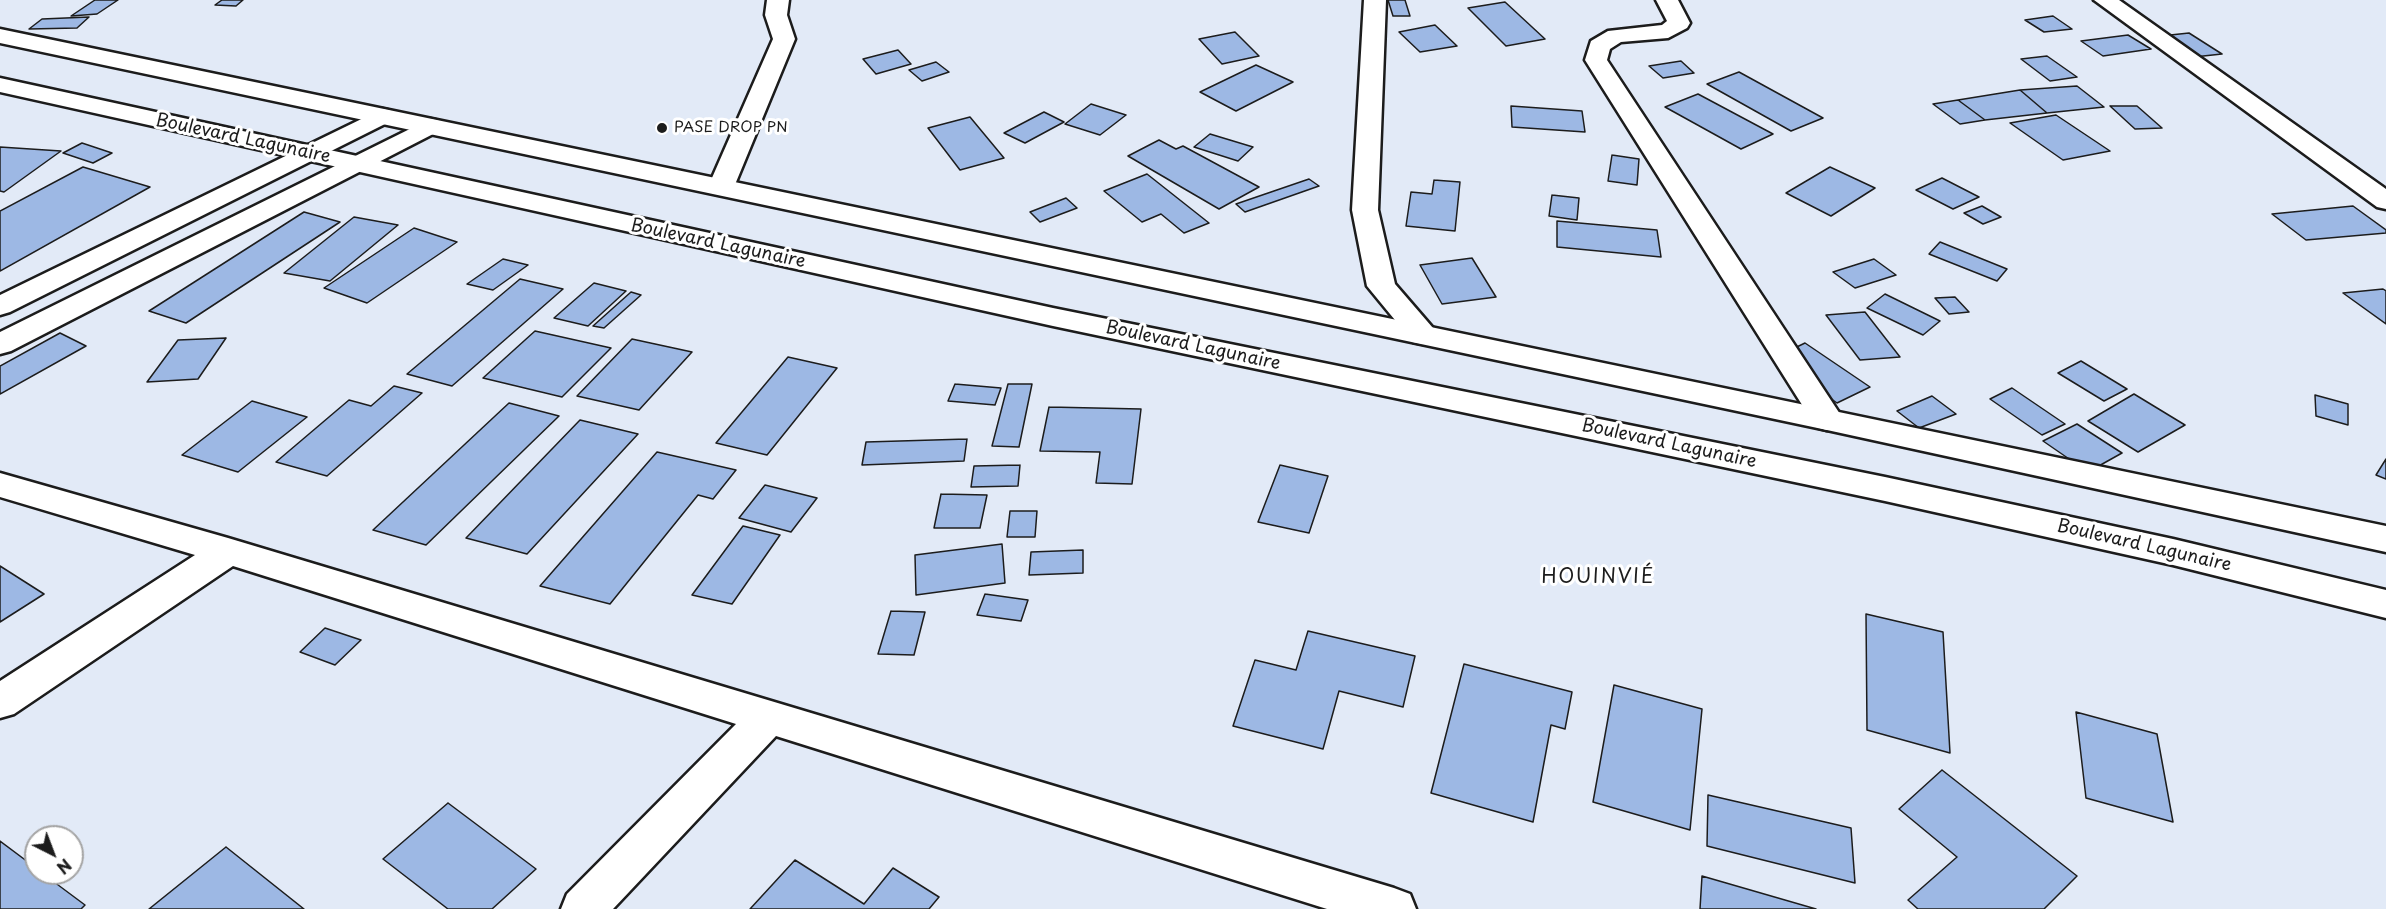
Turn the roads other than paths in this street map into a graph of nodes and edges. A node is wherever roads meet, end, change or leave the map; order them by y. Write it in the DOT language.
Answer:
graph roads {
  1 [pos="778,0"];
  2 [pos="1375,0"];
  3 [pos="1667,0"];
  4 [pos="2105,0"];
  5 [pos="0,36"];
  6 [pos="0,85"];
  7 [pos="382,116"];
  8 [pos="430,126"];
  9 [pos="308,153"];
  10 [pos="355,163"];
  11 [pos="721,187"];
  12 [pos="2386,201"];
  13 [pos="0,306"];
  14 [pos="1424,335"];
  15 [pos="0,344"];
  16 [pos="1827,419"];
  17 [pos="0,485"];
  18 [pos="2386,539"];
  19 [pos="228,551"];
  20 [pos="2386,604"];
  21 [pos="0,702"];
  22 [pos="769,717"];
  23 [pos="1331,900"];
  24 [pos="583,909"];
  25 [pos="1394,909"];
  1 -- 11 [label="main road"];
  2 -- 14 [label="main road"];
  3 -- 16 [label="main road"];
  4 -- 12 [label="main road"];
  5 -- 7 [label="main road"];
  6 -- 9 [label="main road, Boulevard Lagunaire"];
  7 -- 8 [label="main road"];
  7 -- 9 [label="main road"];
  8 -- 10 [label="main road"];
  8 -- 11 [label="main road"];
  9 -- 10 [label="main road, Boulevard Lagunaire"];
  9 -- 13 [label="main road"];
  10 -- 15 [label="main road"];
  10 -- 20 [label="main road, Boulevard Lagunaire"];
  11 -- 14 [label="main road"];
  14 -- 16 [label="main road"];
  16 -- 18 [label="main road"];
  17 -- 19 [label="main road"];
  19 -- 21 [label="main road"];
  19 -- 22 [label="main road"];
  22 -- 23 [label="main road"];
  22 -- 24 [label="main road"];
  23 -- 25 [label="main road"];
}
